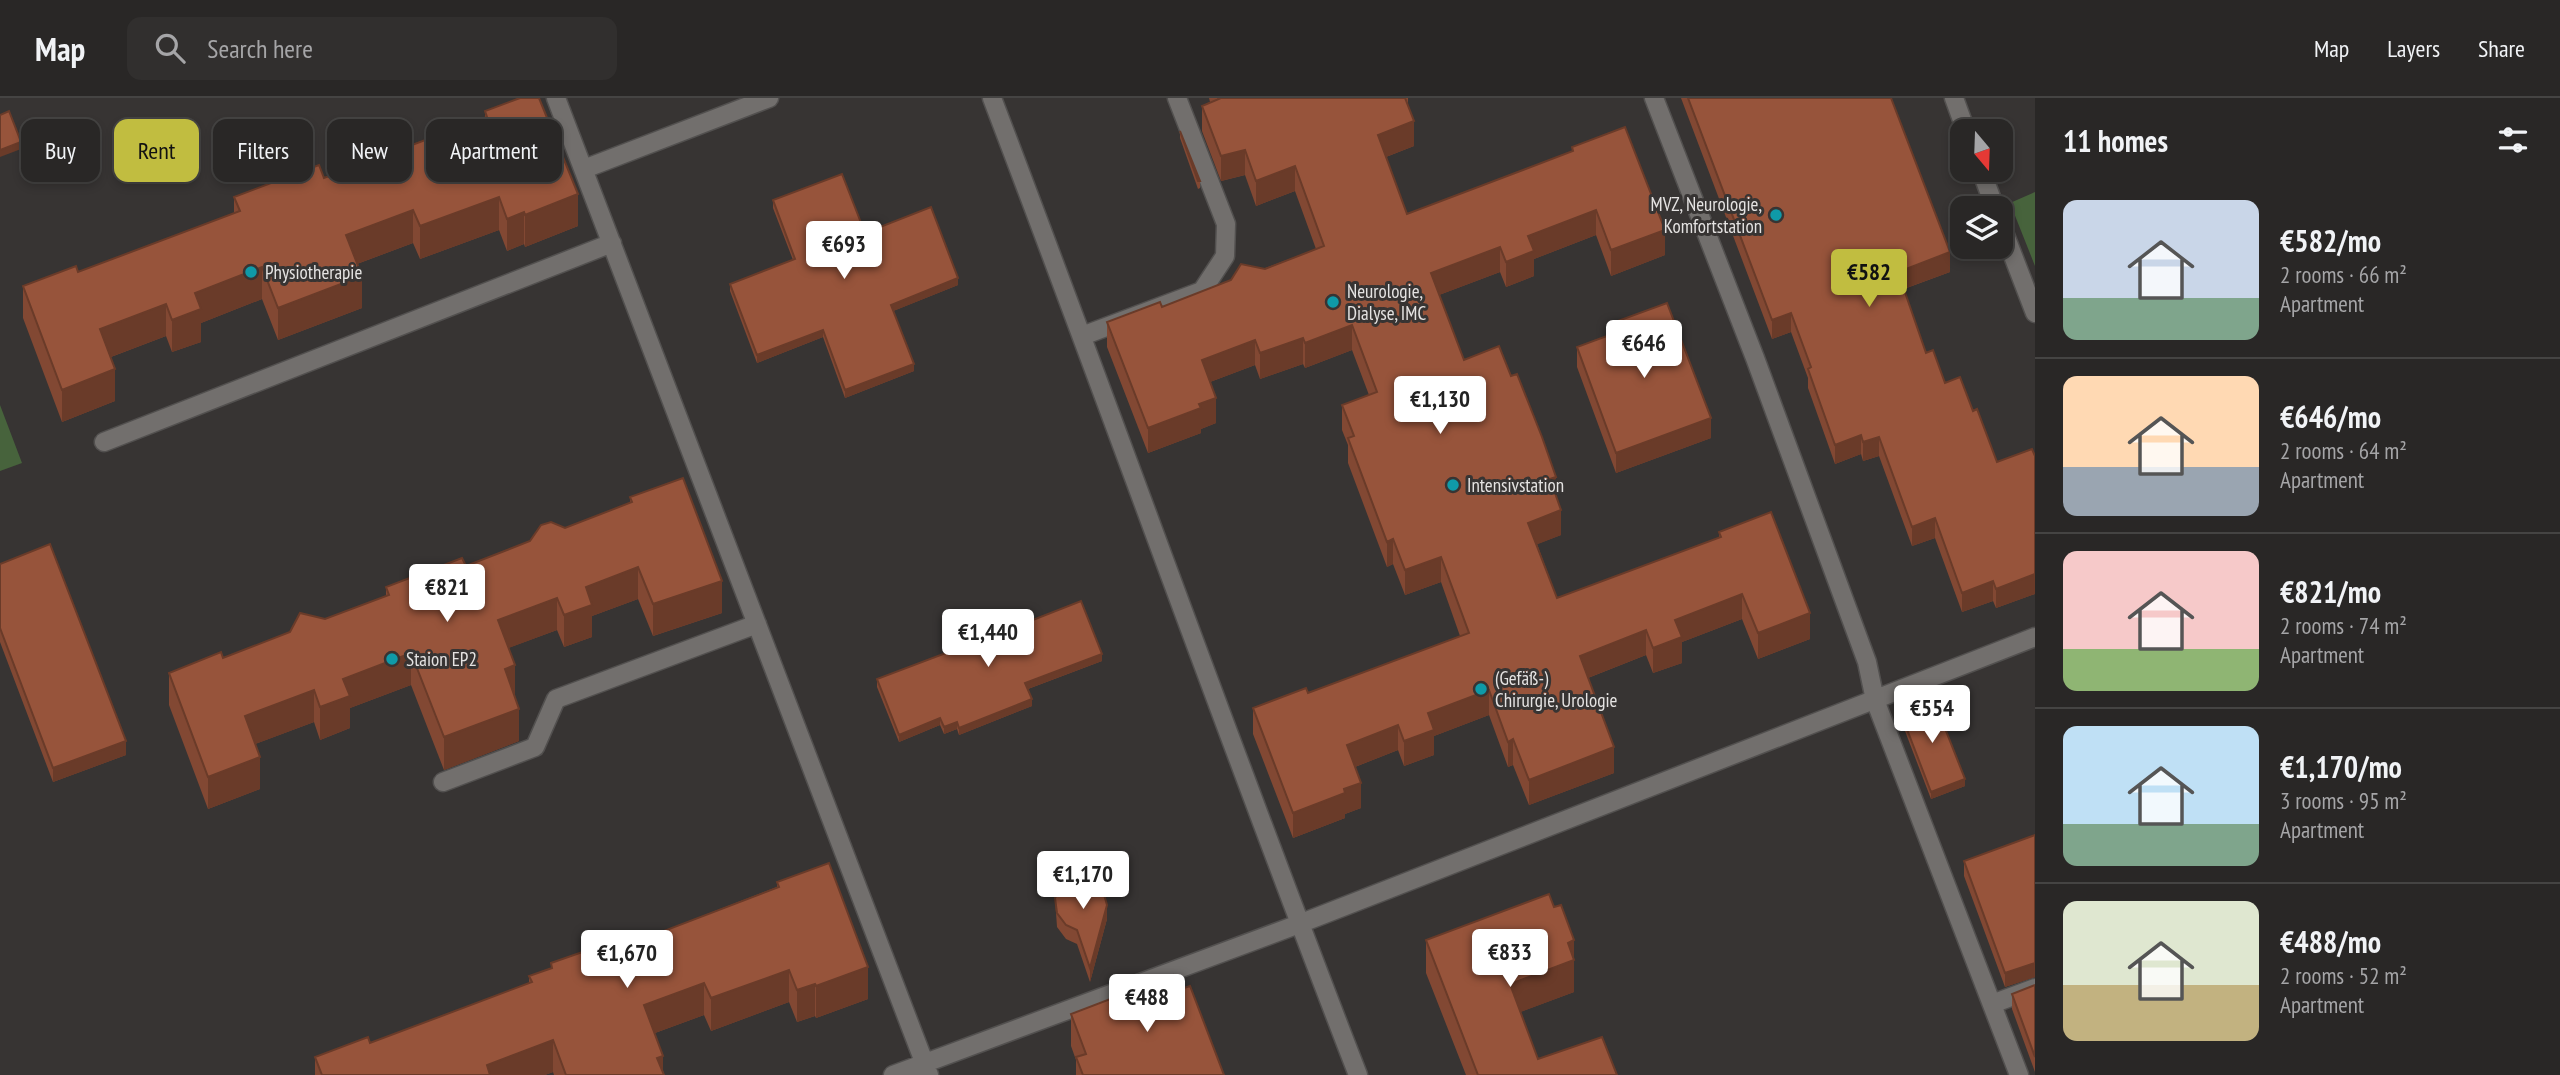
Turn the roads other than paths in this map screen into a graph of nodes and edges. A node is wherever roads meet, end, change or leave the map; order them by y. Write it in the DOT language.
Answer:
graph roads {
  1 [pos="556,98"];
  2 [pos="769,98"];
  3 [pos="992,98"];
  4 [pos="1177,98"];
  5 [pos="1654,98"];
  6 [pos="1954,98"];
  7 [pos="1962,119"];
  8 [pos="584,169"];
  9 [pos="612,243"];
  10 [pos="2013,256"];
  11 [pos="2035,313"];
  12 [pos="1083,336"];
  13 [pos="104,442"];
  14 [pos="757,624"];
  15 [pos="2035,637"];
  16 [pos="1875,700"];
  17 [pos="443,782"];
  18 [pos="1299,924"];
  19 [pos="2035,988"];
  20 [pos="1992,1004"];
  21 [pos="926,1069"];
  22 [pos="893,1075"];
  23 [pos="1358,1075"];
  24 [pos="2019,1075"];
  1 -- 8 [label="lane"];
  2 -- 8 [label="lane"];
  3 -- 12 [label="lane"];
  4 -- 12 [label="lane"];
  5 -- 16 [label="lane"];
  6 -- 7 [label="lane"];
  8 -- 9 [label="lane"];
  9 -- 13 [label="lane"];
  9 -- 14 [label="lane"];
  10 -- 11 [label="lane"];
  12 -- 18 [label="lane"];
  14 -- 17 [label="lane"];
  14 -- 21 [label="lane"];
  15 -- 16 [label="lane"];
  16 -- 18 [label="lane"];
  16 -- 20 [label="lane"];
  18 -- 21 [label="lane"];
  18 -- 23 [label="lane"];
  19 -- 20 [label="lane"];
  20 -- 24 [label="lane"];
  21 -- 22 [label="lane"];
}
